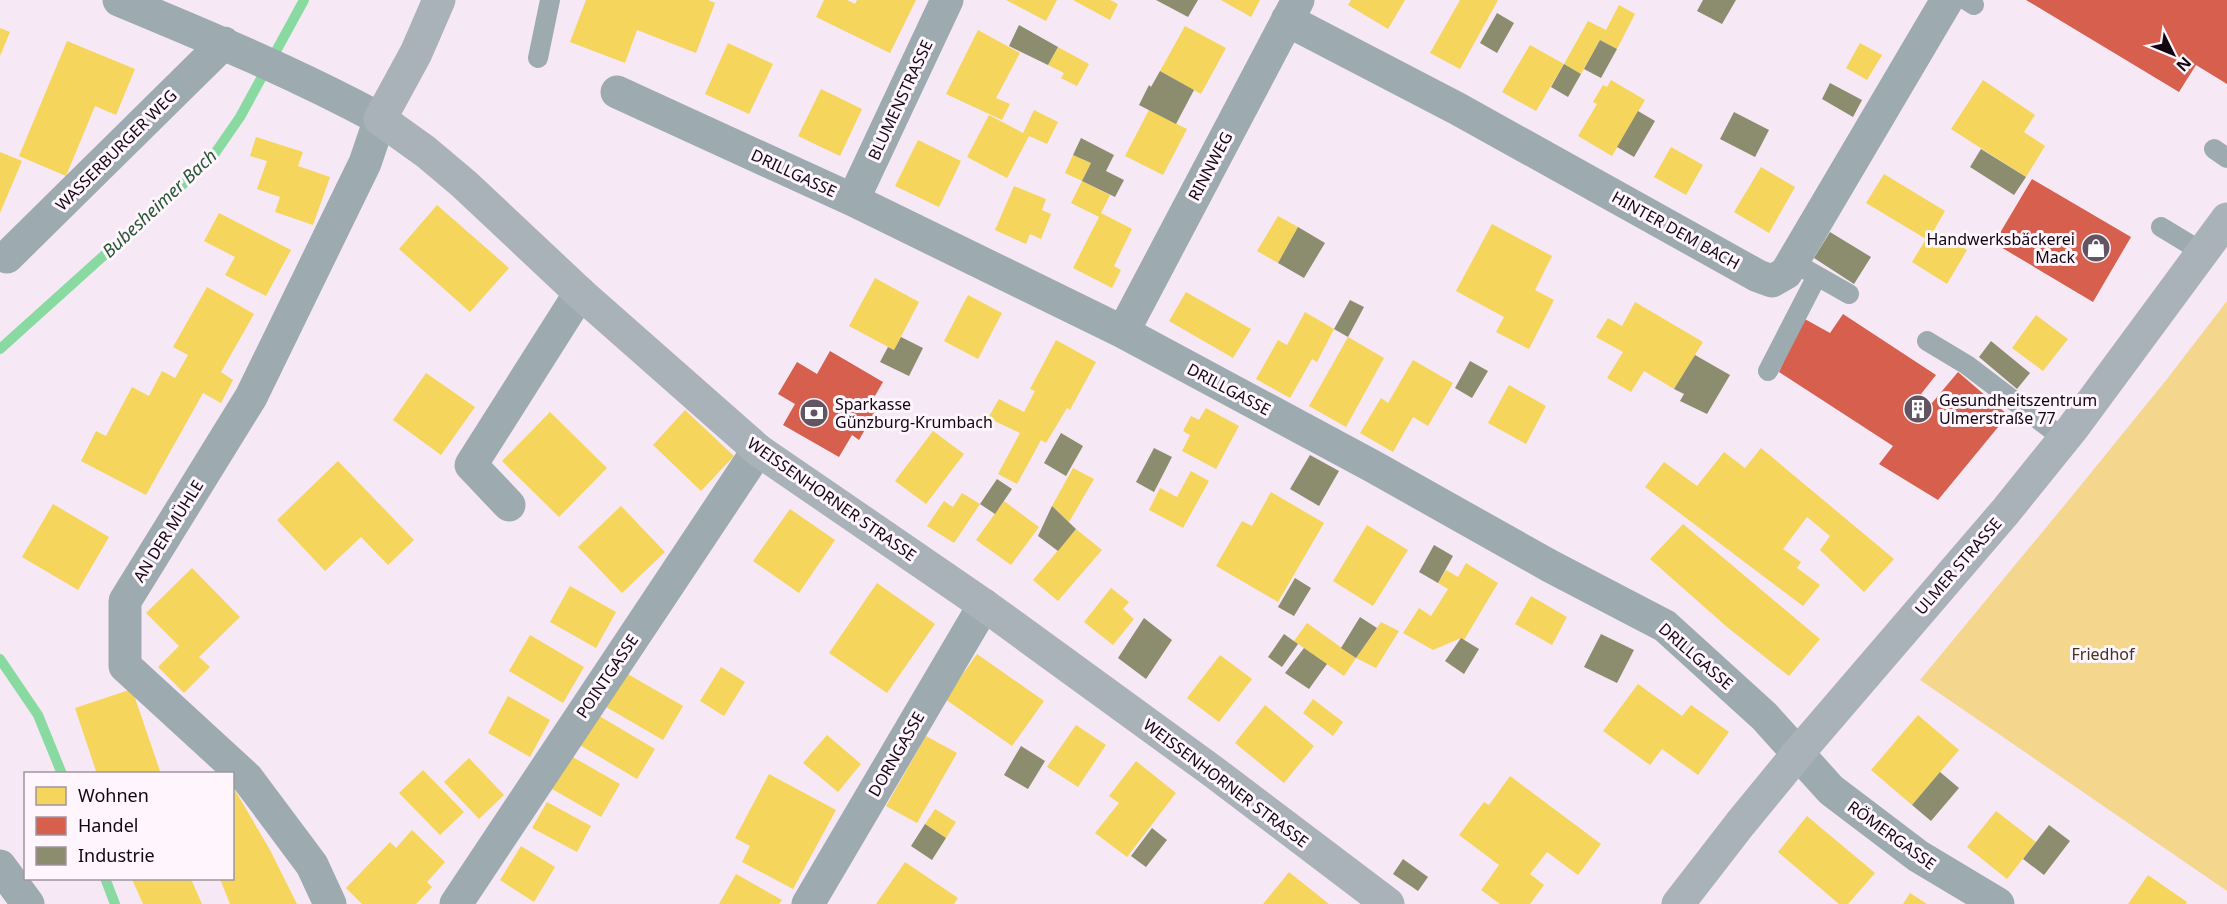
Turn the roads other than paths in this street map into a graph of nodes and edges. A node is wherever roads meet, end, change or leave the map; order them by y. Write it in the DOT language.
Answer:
graph roads {
  1 [pos="119,0"];
  2 [pos="439,0"];
  3 [pos="550,0"];
  4 [pos="947,0"];
  5 [pos="1962,2"];
  6 [pos="1292,10"];
  7 [pos="235,48"];
  8 [pos="538,58"];
  9 [pos="617,92"];
  10 [pos="380,119"];
  11 [pos="852,200"];
  12 [pos="2227,219"];
  13 [pos="2161,226"];
  14 [pos="2204,253"];
  15 [pos="7,257"];
  16 [pos="1805,269"];
  17 [pos="580,293"];
  18 [pos="1849,294"];
  19 [pos="1123,332"];
  20 [pos="1927,341"];
  21 [pos="1768,371"];
  22 [pos="2064,439"];
  23 [pos="758,450"];
  24 [pos="509,506"];
  25 [pos="984,605"];
  26 [pos="1798,752"];
  27 [pos="0,866"];
  28 [pos="28,904"];
  29 [pos="330,904"];
  30 [pos="456,904"];
  31 [pos="808,904"];
  32 [pos="1388,904"];
  33 [pos="1678,904"];
  34 [pos="1998,904"];
  1 -- 7 [label="street"];
  2 -- 10 [label="main road"];
  3 -- 8 [label="lane"];
  4 -- 11 [label="street, BLUMENSTRASSE"];
  5 -- 16 [label="street, HINTER DEM BACH"];
  6 -- 16 [label="street, HINTER DEM BACH"];
  6 -- 19 [label="street, RINNWEG"];
  7 -- 10 [label="street"];
  7 -- 15 [label="street, WASSERBURGER WEG"];
  9 -- 11 [label="street, DRILLGASSE"];
  10 -- 17 [label="main road, WEISSENHORNER STRASSE"];
  10 -- 29 [label="street, AN DER MÜHLE"];
  11 -- 19 [label="street, DRILLGASSE"];
  12 -- 14 [label="main road, ULMER STRASSE"];
  13 -- 14 [label="lane"];
  14 -- 22 [label="main road, ULMER STRASSE"];
  16 -- 18 [label="lane"];
  16 -- 21 [label="lane"];
  17 -- 23 [label="main road, WEISSENHORNER STRASSE"];
  17 -- 24 [label="street"];
  19 -- 26 [label="street, DRILLGASSE"];
  20 -- 22 [label="lane"];
  22 -- 26 [label="main road, ULMER STRASSE"];
  23 -- 25 [label="main road, WEISSENHORNER STRASSE"];
  23 -- 30 [label="street, POINTGASSE"];
  25 -- 31 [label="street, DORNGASSE"];
  25 -- 32 [label="main road, WEISSENHORNER STRASSE"];
  26 -- 33 [label="main road, ULMER STRASSE"];
  26 -- 34 [label="street, RÖMERGASSE"];
  27 -- 28 [label="street"];
}
